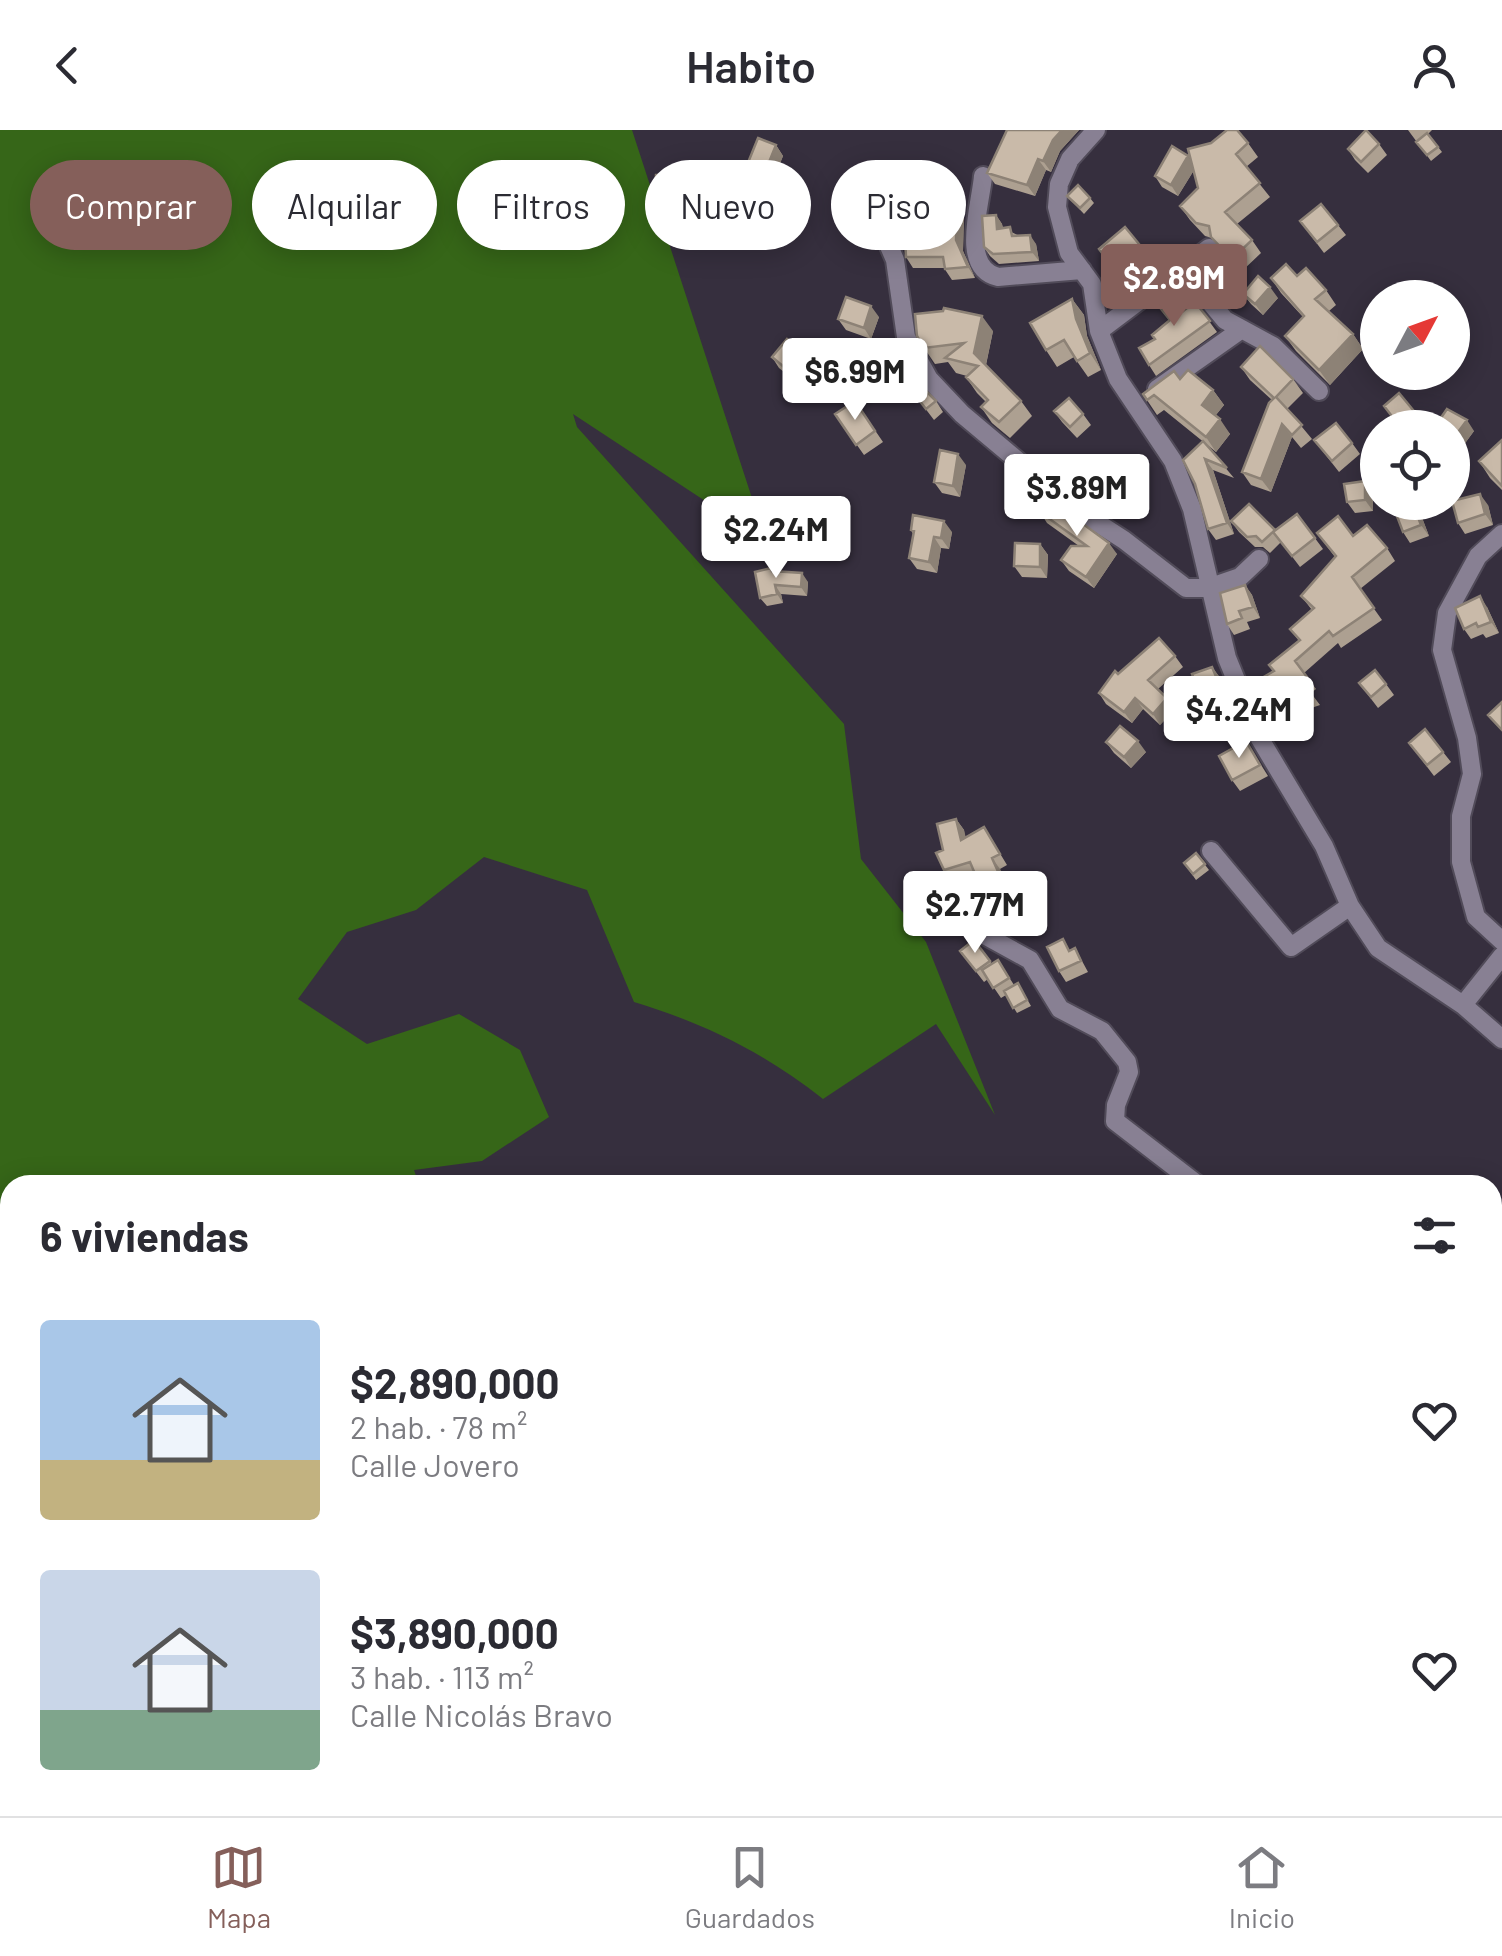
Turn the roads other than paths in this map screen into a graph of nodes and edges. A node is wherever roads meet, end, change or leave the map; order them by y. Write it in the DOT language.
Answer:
graph roads {
  1 [pos="1096,130"];
  2 [pos="983,176"];
  3 [pos="1209,248"];
  4 [pos="891,250"];
  5 [pos="1182,268"];
  6 [pos="1082,270"];
  7 [pos="1242,328"];
  8 [pos="1099,331"];
  9 [pos="1319,390"];
  10 [pos="1136,406"];
  11 [pos="1502,534"];
  12 [pos="1259,559"];
  13 [pos="1208,588"];
  14 [pos="1210,851"];
  15 [pos="961,890"];
  16 [pos="1350,906"];
  17 [pos="1502,940"];
  18 [pos="1502,956"];
  19 [pos="1463,1005"];
  20 [pos="1502,1038"];
  21 [pos="1185,1175"];
  1 -- 6 [label="street"];
  2 -- 6 [label="street"];
  3 -- 5 [label="street"];
  4 -- 13 [label="street"];
  5 -- 7 [label="street"];
  5 -- 8 [label="street"];
  6 -- 8 [label="street"];
  7 -- 9 [label="street"];
  7 -- 10 [label="street"];
  8 -- 10 [label="street"];
  10 -- 13 [label="street"];
  11 -- 17 [label="street"];
  12 -- 13 [label="street"];
  13 -- 16 [label="street"];
  14 -- 16 [label="street"];
  15 -- 21 [label="street"];
  16 -- 19 [label="street"];
  18 -- 19 [label="street"];
  19 -- 20 [label="street"];
}
